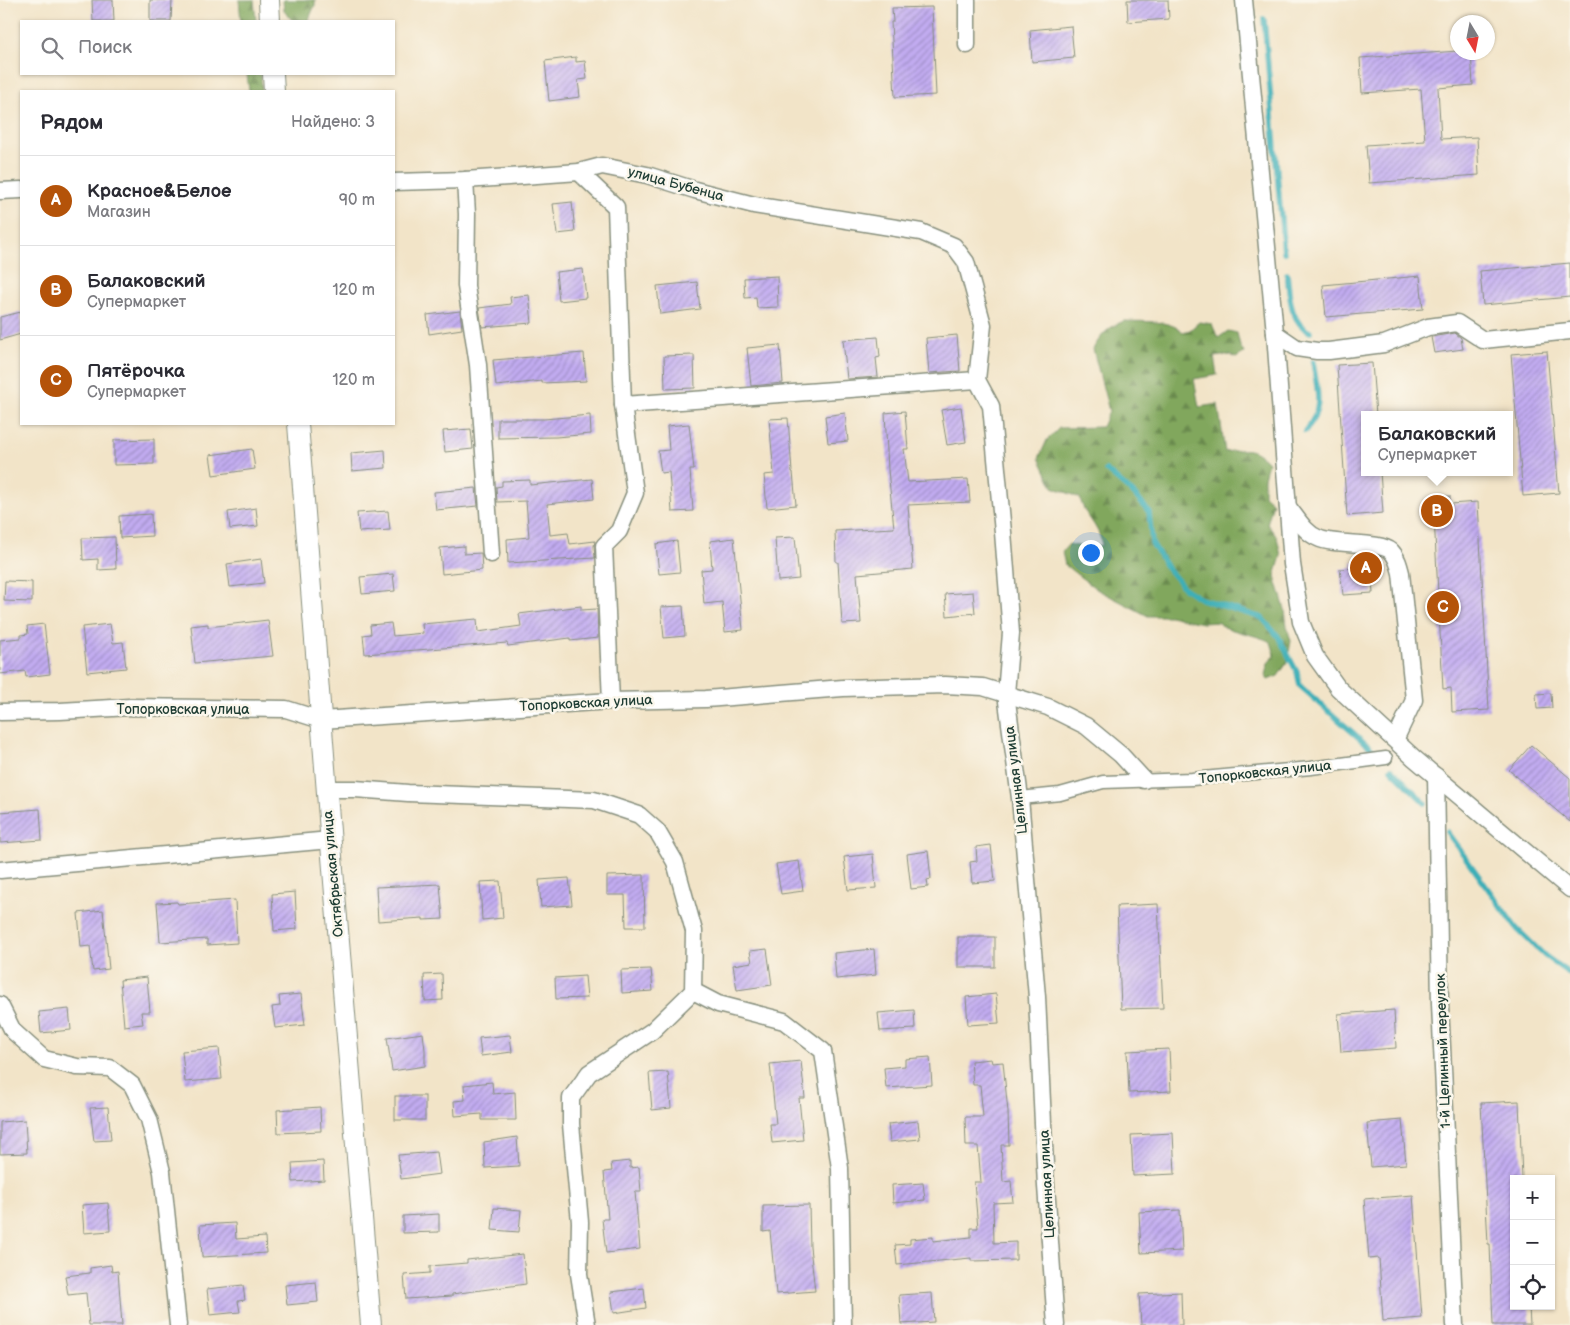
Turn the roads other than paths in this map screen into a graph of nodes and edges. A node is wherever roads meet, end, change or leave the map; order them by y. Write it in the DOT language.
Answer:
graph roads {
  1 [pos="269,0"];
  2 [pos="967,0"];
  3 [pos="1244,0"];
  4 [pos="270,20"];
  5 [pos="967,45"];
  6 [pos="273,75"];
  7 [pos="274,90"];
  8 [pos="579,172"];
  9 [pos="465,180"];
  10 [pos="395,182"];
  11 [pos="20,190"];
  12 [pos="0,191"];
  13 [pos="1570,331"];
  14 [pos="1275,333"];
  15 [pos="977,380"];
  16 [pos="623,405"];
  17 [pos="298,425"];
  18 [pos="1288,507"];
  19 [pos="491,554"];
  20 [pos="1006,694"];
  21 [pos="611,701"];
  22 [pos="0,712"];
  23 [pos="321,720"];
  24 [pos="1395,740"];
  25 [pos="1386,758"];
  26 [pos="1436,776"];
  27 [pos="1144,780"];
  28 [pos="326,789"];
  29 [pos="1020,798"];
  30 [pos="330,840"];
  31 [pos="0,870"];
  32 [pos="1570,889"];
  33 [pos="693,991"];
  34 [pos="0,1005"];
  35 [pos="178,1325"];
  36 [pos="371,1325"];
  37 [pos="587,1325"];
  38 [pos="843,1325"];
  39 [pos="1056,1325"];
  40 [pos="1455,1325"];
  1 -- 4 [label="street"];
  2 -- 5 [label="street"];
  3 -- 14 [label="street"];
  6 -- 7 [label="street"];
  8 -- 9 [label="street, улица Бубенца"];
  8 -- 15 [label="street, улица Бубенца"];
  8 -- 16 [label="street"];
  9 -- 10 [label="street, улица Бубенца"];
  9 -- 19 [label="street"];
  11 -- 12 [label="street"];
  13 -- 14 [label="street"];
  14 -- 18 [label="street"];
  15 -- 16 [label="street"];
  15 -- 20 [label="street, Целинная улица"];
  16 -- 21 [label="street"];
  17 -- 23 [label="street, Октябрьская улица"];
  18 -- 24 [label="street"];
  18 -- 24 [label="street"];
  20 -- 21 [label="street, Топорковская улица"];
  20 -- 27 [label="street, Топорковская улица"];
  20 -- 29 [label="street, Целинная улица"];
  21 -- 23 [label="street, Топорковская улица"];
  22 -- 23 [label="street, Топорковская улица"];
  23 -- 28 [label="street, Октябрьская улица"];
  24 -- 26 [label="street"];
  25 -- 27 [label="street, Топорковская улица"];
  26 -- 32 [label="street"];
  26 -- 40 [label="street, 1-й Целинный переулок"];
  27 -- 29 [label="street, Топорковская улица"];
  28 -- 30 [label="street, Октябрьская улица"];
  28 -- 33 [label="street"];
  29 -- 39 [label="street, Целинная улица"];
  30 -- 31 [label="street"];
  30 -- 36 [label="street, Октябрьская улица"];
  33 -- 37 [label="street"];
  33 -- 38 [label="street"];
  34 -- 35 [label="street"];
}
